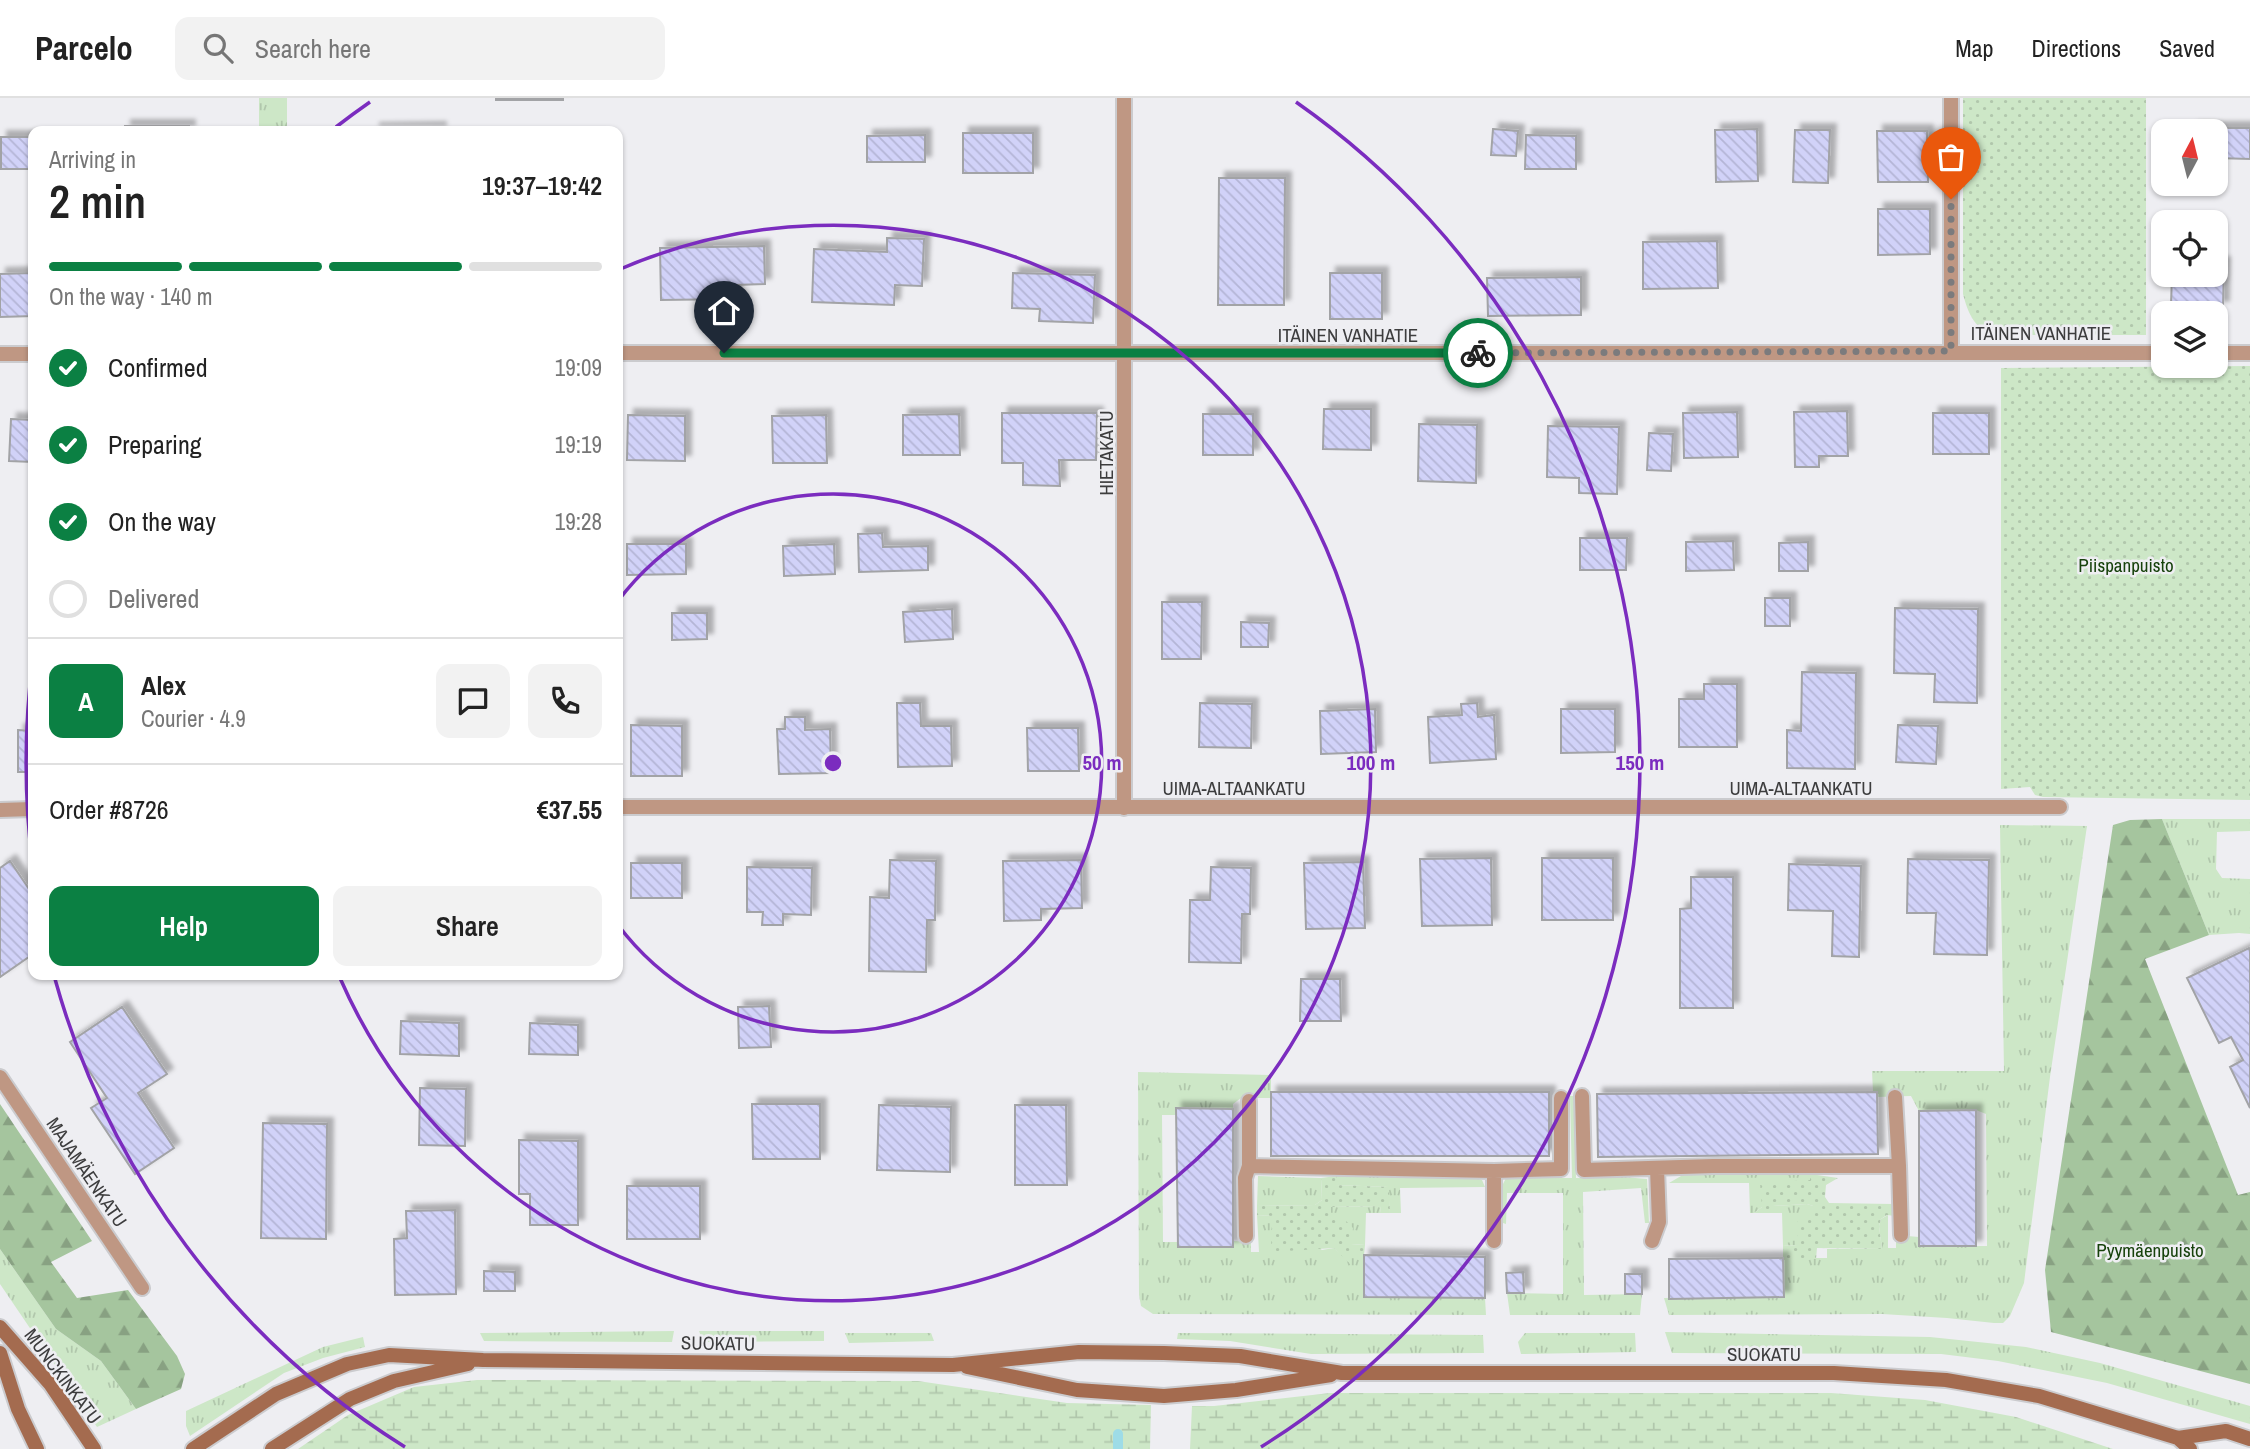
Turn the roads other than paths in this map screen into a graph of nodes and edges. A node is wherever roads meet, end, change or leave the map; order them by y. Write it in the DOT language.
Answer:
graph roads {
  1 [pos="1124,98"];
  2 [pos="1951,98"];
  3 [pos="1951,351"];
  4 [pos="1125,352"];
  5 [pos="623,353"];
  6 [pos="2151,353"];
  7 [pos="2228,353"];
  8 [pos="2250,353"];
  9 [pos="0,354"];
  10 [pos="28,354"];
  11 [pos="623,807"];
  12 [pos="2060,807"];
  13 [pos="1124,808"];
  14 [pos="28,809"];
  15 [pos="0,810"];
  16 [pos="0,1077"];
  17 [pos="1582,1096"];
  18 [pos="1895,1097"];
  19 [pos="1562,1098"];
  20 [pos="1249,1101"];
  21 [pos="1249,1166"];
  22 [pos="1899,1166"];
  23 [pos="1657,1168"];
  24 [pos="1493,1171"];
  25 [pos="1901,1235"];
  26 [pos="1246,1236"];
  27 [pos="1494,1241"];
  28 [pos="1652,1241"];
  29 [pos="142,1288"];
  30 [pos="0,1326"];
  31 [pos="0,1353"];
  32 [pos="483,1360"];
  33 [pos="953,1364"];
  34 [pos="1342,1373"];
  35 [pos="2178,1438"];
  36 [pos="2250,1439"];
  37 [pos="37,1449"];
  38 [pos="94,1449"];
  39 [pos="193,1449"];
  40 [pos="272,1449"];
  41 [pos="2190,1449"];
  1 -- 4 [label="street, HIETAKATU"];
  2 -- 3 [label="street"];
  3 -- 4 [label="street, ITÄINEN VANHATIE"];
  3 -- 6 [label="street, ITÄINEN VANHATIE"];
  4 -- 5 [label="street, ITÄINEN VANHATIE"];
  4 -- 13 [label="street, HIETAKATU"];
  7 -- 8 [label="street"];
  9 -- 10 [label="street"];
  11 -- 13 [label="street, UIMA-ALTAANKATU"];
  12 -- 13 [label="street, UIMA-ALTAANKATU"];
  14 -- 15 [label="street"];
  16 -- 29 [label="street, MAJAMÄENKATU"];
  17 -- 23 [label="street"];
  18 -- 22 [label="street"];
  19 -- 24 [label="street"];
  20 -- 21 [label="street"];
  21 -- 24 [label="street"];
  21 -- 26 [label="street"];
  22 -- 23 [label="street"];
  22 -- 25 [label="street"];
  23 -- 28 [label="street"];
  24 -- 27 [label="street"];
  30 -- 38 [label="street, MUNCKINKATU"];
  31 -- 37 [label="street, MUNCKINKATU"];
  32 -- 33 [label="street, SUOKATU"];
  32 -- 39 [label="street, SUOKATU"];
  32 -- 40 [label="street, SUOKATU"];
  33 -- 34 [label="street, SUOKATU"];
  33 -- 34 [label="street, SUOKATU"];
  34 -- 35 [label="street, SUOKATU"];
  35 -- 36 [label="street, SUOKATU"];
  35 -- 41 [label="street, SUOKATU"];
}
